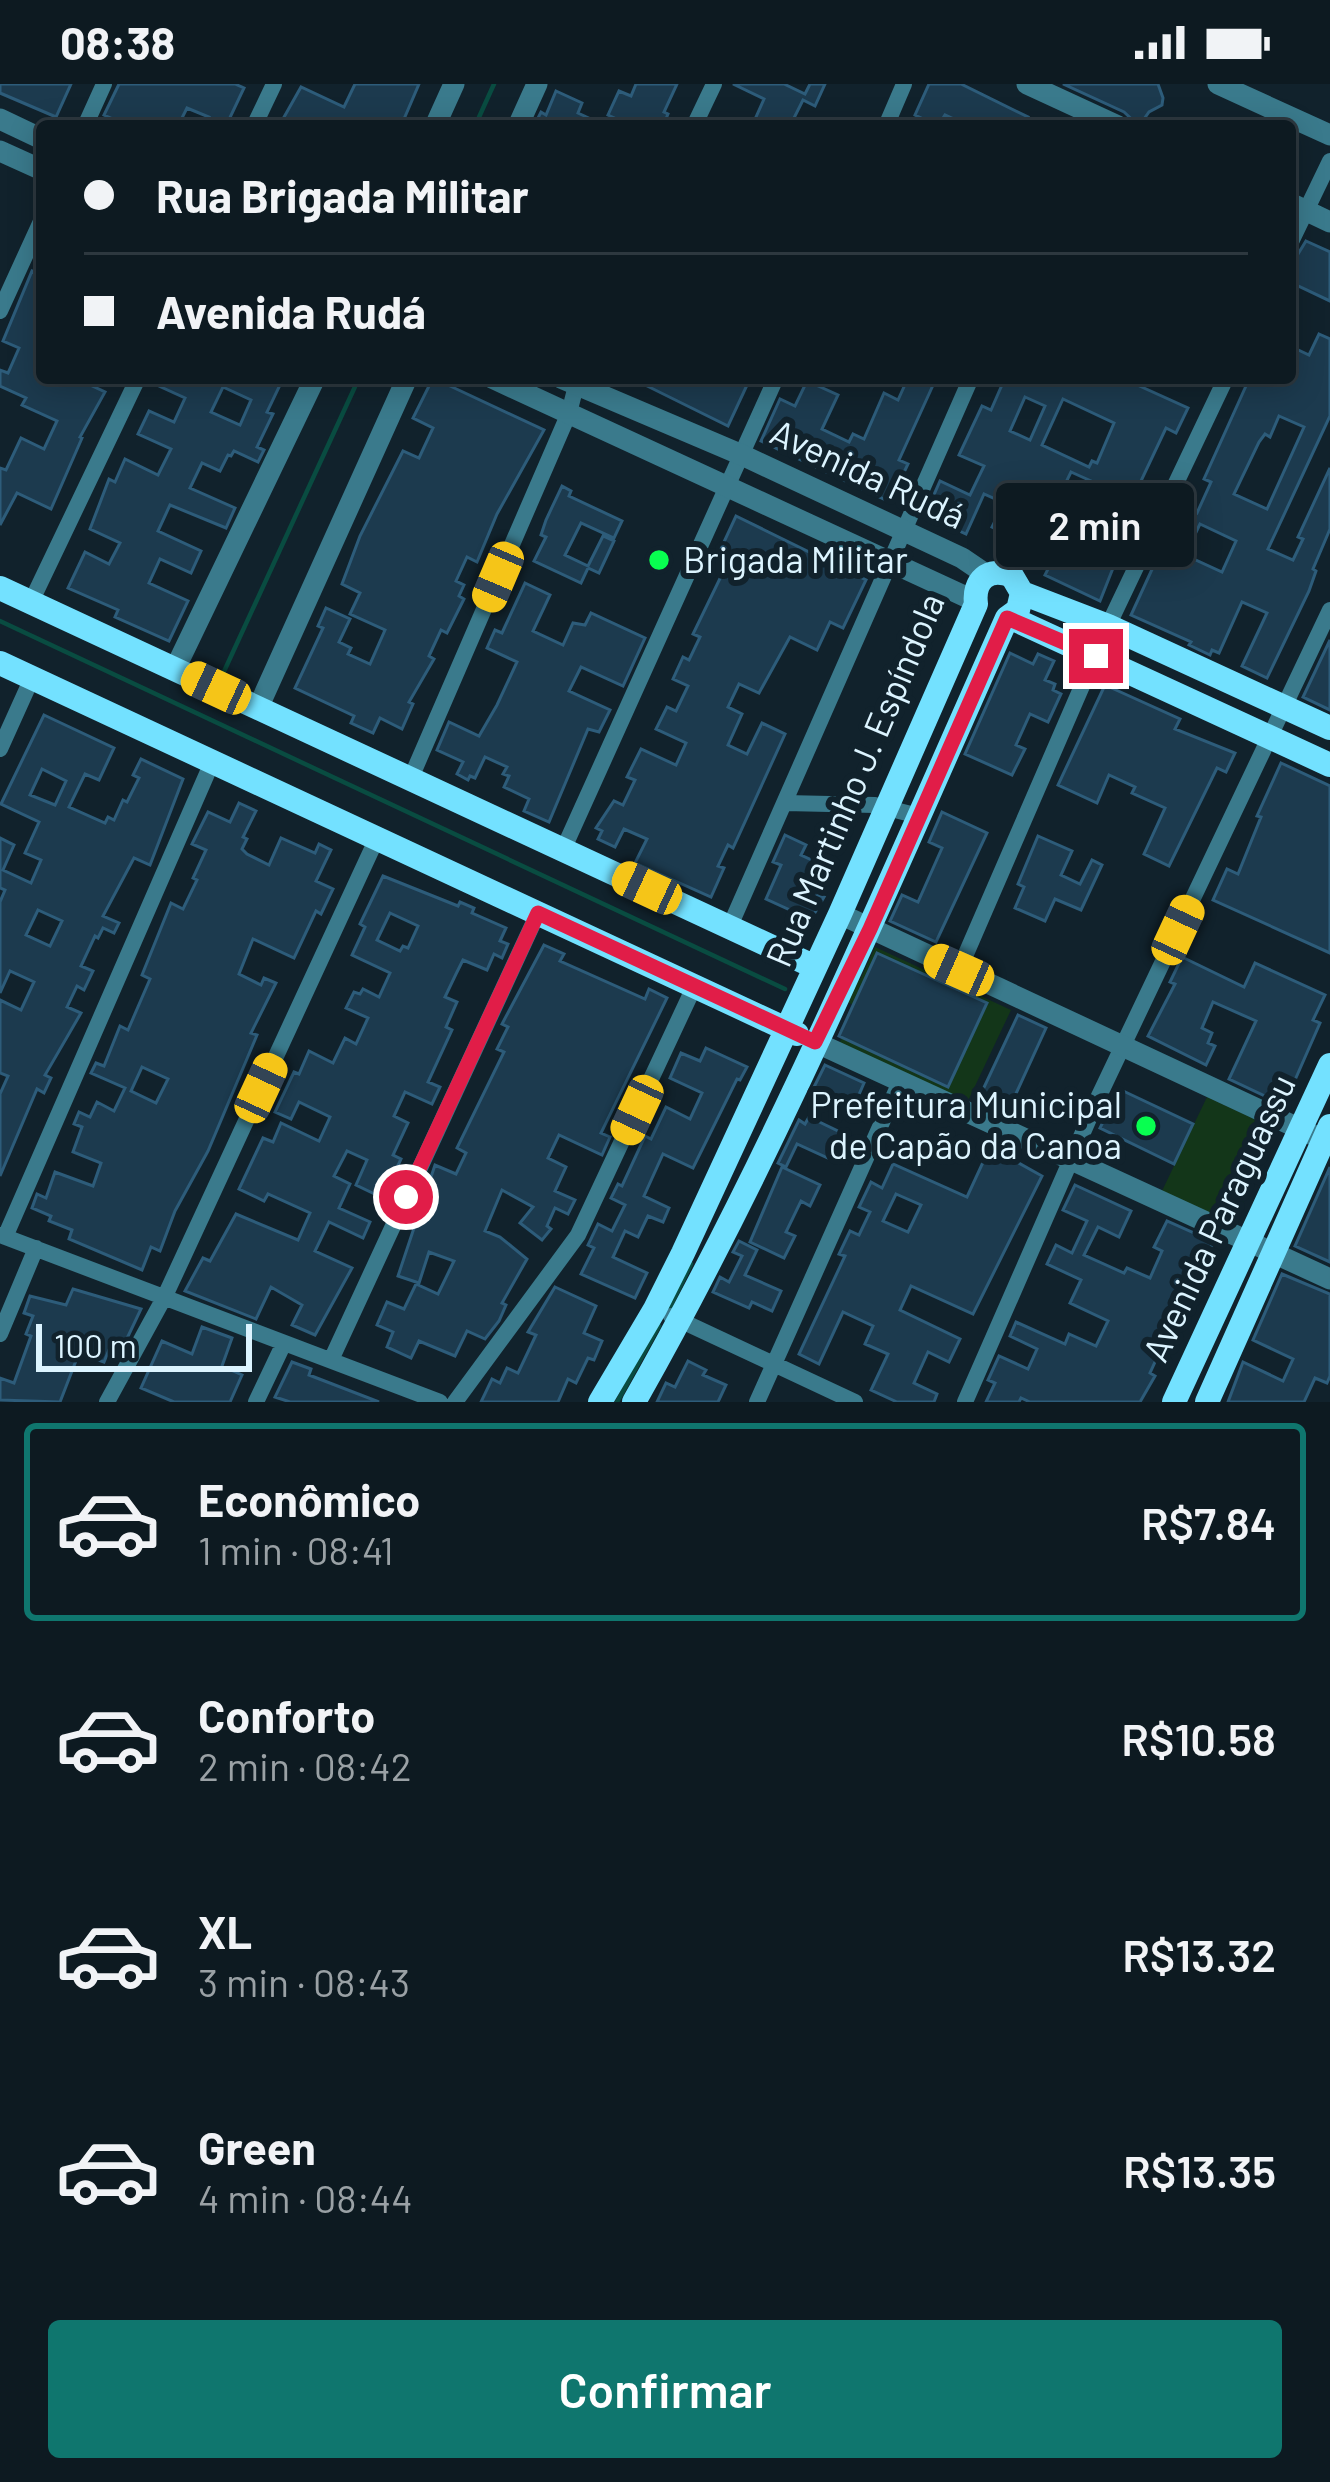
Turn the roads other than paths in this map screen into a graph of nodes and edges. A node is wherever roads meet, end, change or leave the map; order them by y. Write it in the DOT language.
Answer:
graph roads {
  1 [pos="104,84"];
  2 [pos="274,84"];
  3 [pos="454,84"];
  4 [pos="537,84"];
  5 [pos="713,84"];
  6 [pos="904,84"];
  7 [pos="1028,84"];
  8 [pos="1231,87"];
  9 [pos="0,119"];
  10 [pos="1084,119"];
  11 [pos="88,120"];
  12 [pos="257,120"];
  13 [pos="438,120"];
  14 [pos="521,120"];
  15 [pos="697,120"];
  16 [pos="889,120"];
  17 [pos="1330,135"];
  18 [pos="36,136"];
  19 [pos="0,151"];
  20 [pos="1330,161"];
  21 [pos="36,167"];
  22 [pos="1298,207"];
  23 [pos="1330,222"];
  24 [pos="36,232"];
  25 [pos="0,311"];
  26 [pos="135,384"];
  27 [pos="312,384"];
  28 [pos="404,384"];
  29 [pos="505,384"];
  30 [pos="572,384"];
  31 [pos="581,384"];
  32 [pos="773,384"];
  33 [pos="967,384"];
  34 [pos="1223,384"];
  35 [pos="569,413"];
  36 [pos="742,455"];
  37 [pos="729,487"];
  38 [pos="905,531"];
  39 [pos="893,563"];
  40 [pos="987,575"];
  41 [pos="0,588"];
  42 [pos="1022,593"];
  43 [pos="31,602"];
  44 [pos="975,603"];
  45 [pos="1330,610"];
  46 [pos="1008,618"];
  47 [pos="1108,626"];
  48 [pos="1096,656"];
  49 [pos="0,663"];
  50 [pos="175,669"];
  51 [pos="32,678"];
  52 [pos="1285,707"];
  53 [pos="258,708"];
  54 [pos="1330,728"];
  55 [pos="1270,737"];
  56 [pos="0,749"];
  57 [pos="212,760"];
  58 [pos="1330,765"];
  59 [pos="410,780"];
  60 [pos="785,803"];
  61 [pos="886,806"];
  62 [pos="919,816"];
  63 [pos="377,838"];
  64 [pos="563,850"];
  65 [pos="538,913"];
  66 [pos="841,914"];
  67 [pos="730,926"];
  68 [pos="870,929"];
  69 [pos="815,967"];
  70 [pos="959,970"];
  71 [pos="695,985"];
  72 [pos="786,1028"];
  73 [pos="815,1042"];
  74 [pos="1123,1046"];
  75 [pos="1330,1064"];
  76 [pos="900,1082"];
  77 [pos="1300,1128"];
  78 [pos="1328,1136"];
  79 [pos="1070,1159"];
  80 [pos="2,1236"];
  81 [pos="1247,1240"];
  82 [pos="36,1248"];
  83 [pos="1274,1252"];
  84 [pos="1330,1279"];
  85 [pos="165,1296"];
  86 [pos="655,1309"];
  87 [pos="680,1321"];
  88 [pos="0,1334"];
  89 [pos="284,1343"];
  90 [pos="331,1360"];
  91 [pos="776,1363"];
  92 [pos="416,1398"];
  93 [pos="107,1402"];
  94 [pos="256,1402"];
  95 [pos="440,1402"];
  96 [pos="454,1402"];
  97 [pos="600,1402"];
  98 [pos="634,1402"];
  99 [pos="757,1402"];
  100 [pos="855,1402"];
  101 [pos="965,1402"];
  102 [pos="1174,1402"];
  103 [pos="1207,1402"];
  1 -- 11 [label="street"];
  2 -- 12 [label="street"];
  3 -- 13 [label="street"];
  4 -- 14 [label="street"];
  5 -- 15 [label="street"];
  6 -- 16 [label="street"];
  7 -- 10 [label="street"];
  8 -- 17 [label="street"];
  9 -- 18 [label="street"];
  19 -- 21 [label="street"];
  20 -- 22 [label="street"];
  22 -- 23 [label="street"];
  24 -- 25 [label="street"];
  26 -- 43 [label="street"];
  27 -- 50 [label="street"];
  28 -- 53 [label="street"];
  29 -- 35 [label="street, Avenida Rudá"];
  30 -- 35 [label="street"];
  31 -- 36 [label="street, Avenida Rudá"];
  32 -- 36 [label="street"];
  33 -- 38 [label="street"];
  34 -- 47 [label="street"];
  35 -- 37 [label="street, Avenida Rudá"];
  35 -- 59 [label="street"];
  36 -- 37 [label="street"];
  36 -- 38 [label="street, Avenida Rudá"];
  37 -- 39 [label="street, Avenida Rudá"];
  37 -- 64 [label="street"];
  38 -- 39 [label="street"];
  38 -- 40 [label="street, Avenida Rudá"];
  39 -- 44 [label="street, Avenida Rudá"];
  39 -- 60 [label="street"];
  40 -- 42 [label="main road, Avenida Rudá"];
  40 -- 44 [label="main road, Rua Martinho J. Espíndola"];
  41 -- 43 [label="main road"];
  42 -- 46 [label="main road, Rua Martinho J. Espíndola"];
  42 -- 47 [label="main road, Avenida Rudá"];
  43 -- 50 [label="main road"];
  44 -- 46 [label="main road, Avenida Rudá"];
  44 -- 61 [label="main road, Rua Martinho J. Espíndola"];
  45 -- 52 [label="street"];
  46 -- 48 [label="main road, Avenida Rudá"];
  46 -- 62 [label="main road, Rua Martinho J. Espíndola"];
  47 -- 48 [label="street"];
  47 -- 52 [label="main road, Avenida Rudá"];
  48 -- 55 [label="main road, Avenida Rudá"];
  48 -- 70 [label="street"];
  49 -- 51 [label="main road"];
  50 -- 53 [label="main road"];
  51 -- 56 [label="street"];
  51 -- 57 [label="main road"];
  52 -- 54 [label="main road, Avenida Rudá"];
  52 -- 55 [label="street"];
  53 -- 59 [label="main road"];
  55 -- 58 [label="main road, Avenida Rudá"];
  55 -- 74 [label="street"];
  57 -- 63 [label="main road"];
  57 -- 80 [label="street"];
  59 -- 64 [label="main road"];
  60 -- 61 [label="street"];
  60 -- 67 [label="street"];
  61 -- 62 [label="street"];
  61 -- 66 [label="main road, Rua Martinho J. Espíndola"];
  62 -- 68 [label="main road, Rua Martinho J. Espíndola"];
  63 -- 65 [label="main road"];
  63 -- 85 [label="street"];
  64 -- 67 [label="main road"];
  65 -- 71 [label="main road"];
  65 -- 90 [label="street"];
  66 -- 68 [label="street"];
  66 -- 69 [label="main road, Rua Martinho J. Espíndola"];
  67 -- 69 [label="main road"];
  68 -- 70 [label="street"];
  68 -- 73 [label="main road, Rua Martinho J. Espíndola"];
  69 -- 72 [label="main road, Rua Martinho J. Espíndola"];
  70 -- 74 [label="street"];
  71 -- 72 [label="main road"];
  71 -- 96 [label="street"];
  72 -- 73 [label="main road"];
  72 -- 86 [label="main road, Rua Martinho J. Espíndola"];
  73 -- 76 [label="street"];
  73 -- 87 [label="main road, Rua Martinho J. Espíndola"];
  74 -- 77 [label="street"];
  74 -- 79 [label="street"];
  75 -- 77 [label="main road, Avenida Paraguassu"];
  76 -- 79 [label="street"];
  76 -- 91 [label="street"];
  77 -- 78 [label="street"];
  77 -- 81 [label="main road, Avenida Paraguassu"];
  78 -- 83 [label="main road, Avenida Paraguassu"];
  79 -- 81 [label="street"];
  79 -- 101 [label="street"];
  80 -- 82 [label="street"];
  81 -- 83 [label="street"];
  81 -- 102 [label="main road, Avenida Paraguassu"];
  82 -- 85 [label="street"];
  82 -- 88 [label="street"];
  83 -- 84 [label="street"];
  83 -- 103 [label="main road, Avenida Paraguassu"];
  85 -- 89 [label="street"];
  85 -- 93 [label="street"];
  86 -- 87 [label="street"];
  86 -- 97 [label="main road, Rua Martinho J. Espíndola"];
  87 -- 91 [label="street"];
  87 -- 98 [label="main road, Rua Martinho J. Espíndola"];
  89 -- 90 [label="street"];
  89 -- 94 [label="street"];
  90 -- 92 [label="street"];
  91 -- 99 [label="street"];
  91 -- 100 [label="street"];
  92 -- 95 [label="street"];
}
